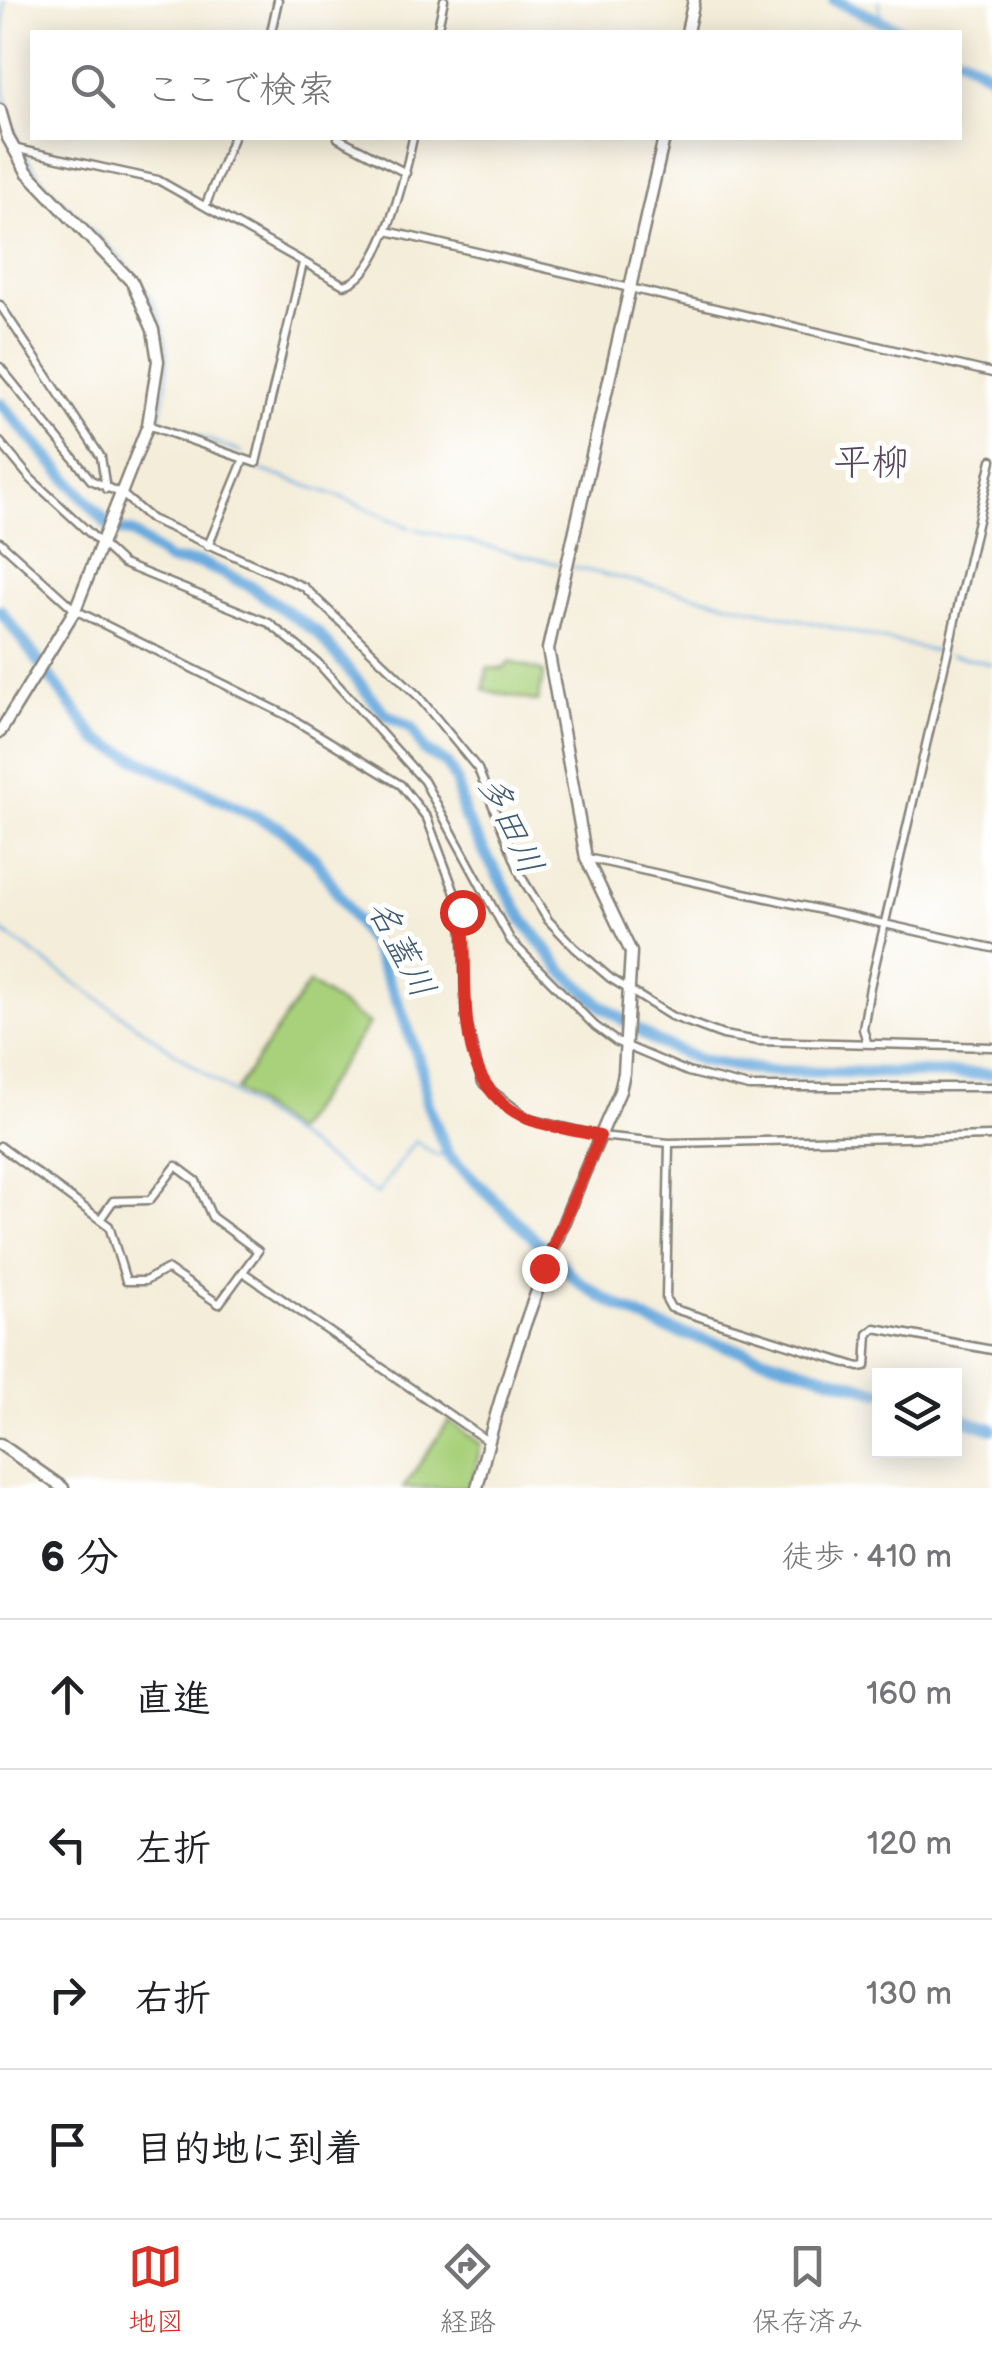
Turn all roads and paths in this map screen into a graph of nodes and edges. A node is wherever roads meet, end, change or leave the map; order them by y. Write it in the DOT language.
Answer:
graph roads {
  1 [pos="278,0"];
  2 [pos="444,0"];
  3 [pos="694,0"];
  4 [pos="270,30"];
  5 [pos="437,30"];
  6 [pos="687,30"];
  7 [pos="0,110"];
  8 [pos="232,140"];
  9 [pos="342,140"];
  10 [pos="414,140"];
  11 [pos="663,140"];
  12 [pos="12,144"];
  13 [pos="406,173"];
  14 [pos="206,204"];
  15 [pos="387,231"];
  16 [pos="302,263"];
  17 [pos="626,289"];
  18 [pos="0,305"];
  19 [pos="0,367"];
  20 [pos="992,374"];
  21 [pos="148,425"];
  22 [pos="0,442"];
  23 [pos="244,459"];
  24 [pos="992,460"];
  25 [pos="106,488"];
  26 [pos="120,497"];
  27 [pos="104,540"];
  28 [pos="0,542"];
  29 [pos="208,546"];
  30 [pos="76,610"];
  31 [pos="0,732"];
  32 [pos="586,858"];
  33 [pos="885,924"];
  34 [pos="992,948"];
  35 [pos="630,993"];
  36 [pos="625,1042"];
  37 [pos="866,1042"];
  38 [pos="992,1047"];
  39 [pos="992,1087"];
  40 [pos="600,1136"];
  41 [pos="992,1136"];
  42 [pos="669,1143"];
  43 [pos="3,1148"];
  44 [pos="0,1158"];
  45 [pos="101,1218"];
  46 [pos="243,1272"];
  47 [pos="992,1350"];
  48 [pos="489,1442"];
  49 [pos="0,1444"];
  50 [pos="63,1488"];
  51 [pos="478,1488"];
  1 -- 4 [label="street"];
  2 -- 5 [label="street"];
  3 -- 6 [label="street"];
  7 -- 12 [label="street"];
  8 -- 14 [label="street"];
  9 -- 13 [label="street"];
  10 -- 13 [label="street"];
  11 -- 17 [label="street"];
  12 -- 14 [label="street"];
  12 -- 21 [label="street"];
  13 -- 15 [label="street"];
  14 -- 16 [label="street"];
  15 -- 16 [label="street"];
  15 -- 17 [label="street"];
  16 -- 23 [label="street"];
  17 -- 20 [label="street"];
  17 -- 32 [label="street"];
  18 -- 25 [label="street"];
  19 -- 25 [label="street"];
  21 -- 23 [label="street"];
  21 -- 26 [label="street"];
  22 -- 27 [label="street"];
  23 -- 29 [label="street"];
  24 -- 33 [label="street"];
  25 -- 26 [label="street"];
  26 -- 27 [label="street"];
  26 -- 29 [label="street"];
  27 -- 30 [label="street"];
  27 -- 36 [label="street"];
  28 -- 30 [label="street"];
  29 -- 35 [label="street"];
  30 -- 31 [label="street"];
  30 -- 40 [label="street"];
  32 -- 33 [label="street"];
  32 -- 35 [label="street"];
  33 -- 34 [label="street"];
  33 -- 37 [label="street"];
  35 -- 36 [label="street"];
  35 -- 37 [label="street"];
  36 -- 39 [label="street"];
  36 -- 40 [label="street"];
  37 -- 38 [label="street"];
  40 -- 42 [label="street"];
  40 -- 48 [label="street"];
  41 -- 42 [label="street"];
  42 -- 47 [label="street"];
  43 -- 44 [label="street"];
  43 -- 45 [label="street"];
  45 -- 46 [label="street"];
  45 -- 46 [label="street"];
  46 -- 48 [label="street"];
  48 -- 51 [label="street"];
  49 -- 50 [label="street"];
}
